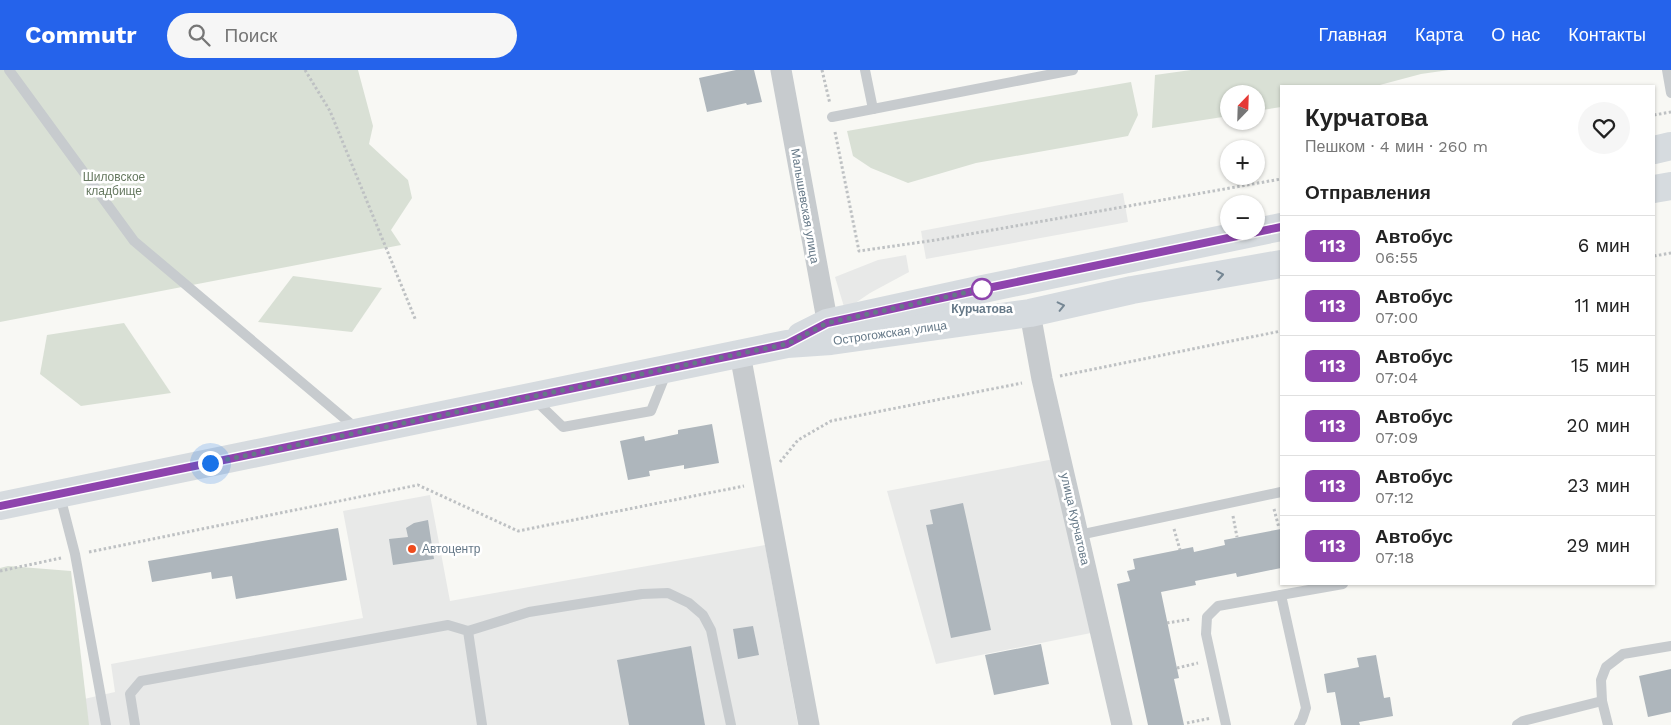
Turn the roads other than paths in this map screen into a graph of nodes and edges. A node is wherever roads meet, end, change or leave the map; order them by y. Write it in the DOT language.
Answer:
graph roads {
  1 [pos="8,70"];
  2 [pos="781,70"];
  3 [pos="865,70"];
  4 [pos="1073,70"];
  5 [pos="1667,70"];
  6 [pos="1671,93"];
  7 [pos="873,109"];
  8 [pos="832,116"];
  9 [pos="1671,146"];
  10 [pos="1655,150"];
  11 [pos="1671,186"];
  12 [pos="1655,189"];
  13 [pos="1280,227"];
  14 [pos="1280,264"];
  15 [pos="1030,313"];
  16 [pos="829,332"];
  17 [pos="740,354"];
  18 [pos="668,369"];
  19 [pos="531,397"];
  20 [pos="360,432"];
  21 [pos="1280,492"];
  22 [pos="60,494"];
  23 [pos="0,506"];
  24 [pos="1079,535"];
  25 [pos="1337,585"];
  26 [pos="1281,595"];
  27 [pos="468,631"];
  28 [pos="1671,646"];
  29 [pos="1602,701"];
  30 [pos="1224,720"];
  31 [pos="106,725"];
  32 [pos="135,725"];
  33 [pos="482,725"];
  34 [pos="732,725"];
  35 [pos="809,725"];
  36 [pos="1122,725"];
  37 [pos="1298,725"];
  38 [pos="1517,725"];
  39 [pos="1608,725"];
  1 -- 20 [label="lane"];
  2 -- 16 [label="street, Малышевская улица"];
  3 -- 7 [label="lane"];
  4 -- 7 [label="lane"];
  5 -- 6 [label="lane"];
  7 -- 8 [label="lane"];
  9 -- 10 [label="street"];
  11 -- 12 [label="street"];
  13 -- 16 [label="street"];
  15 -- 14 [label="street, Острогожская улица, one-way"];
  15 -- 16 [label="street, Острогожская улица"];
  15 -- 24 [label="street, улица Курчатова"];
  16 -- 17 [label="street"];
  17 -- 18 [label="street"];
  17 -- 35 [label="street"];
  18 -- 19 [label="street"];
  18 -- 19 [label="lane"];
  19 -- 20 [label="street"];
  20 -- 22 [label="street"];
  21 -- 24 [label="lane"];
  22 -- 23 [label="street"];
  22 -- 31 [label="lane"];
  24 -- 36 [label="street, улица Курчатова"];
  25 -- 26 [label="lane"];
  26 -- 30 [label="lane"];
  26 -- 37 [label="lane"];
  27 -- 32 [label="lane"];
  27 -- 33 [label="lane"];
  27 -- 34 [label="lane"];
  28 -- 29 [label="lane"];
  29 -- 38 [label="lane"];
  29 -- 39 [label="lane"];
}
